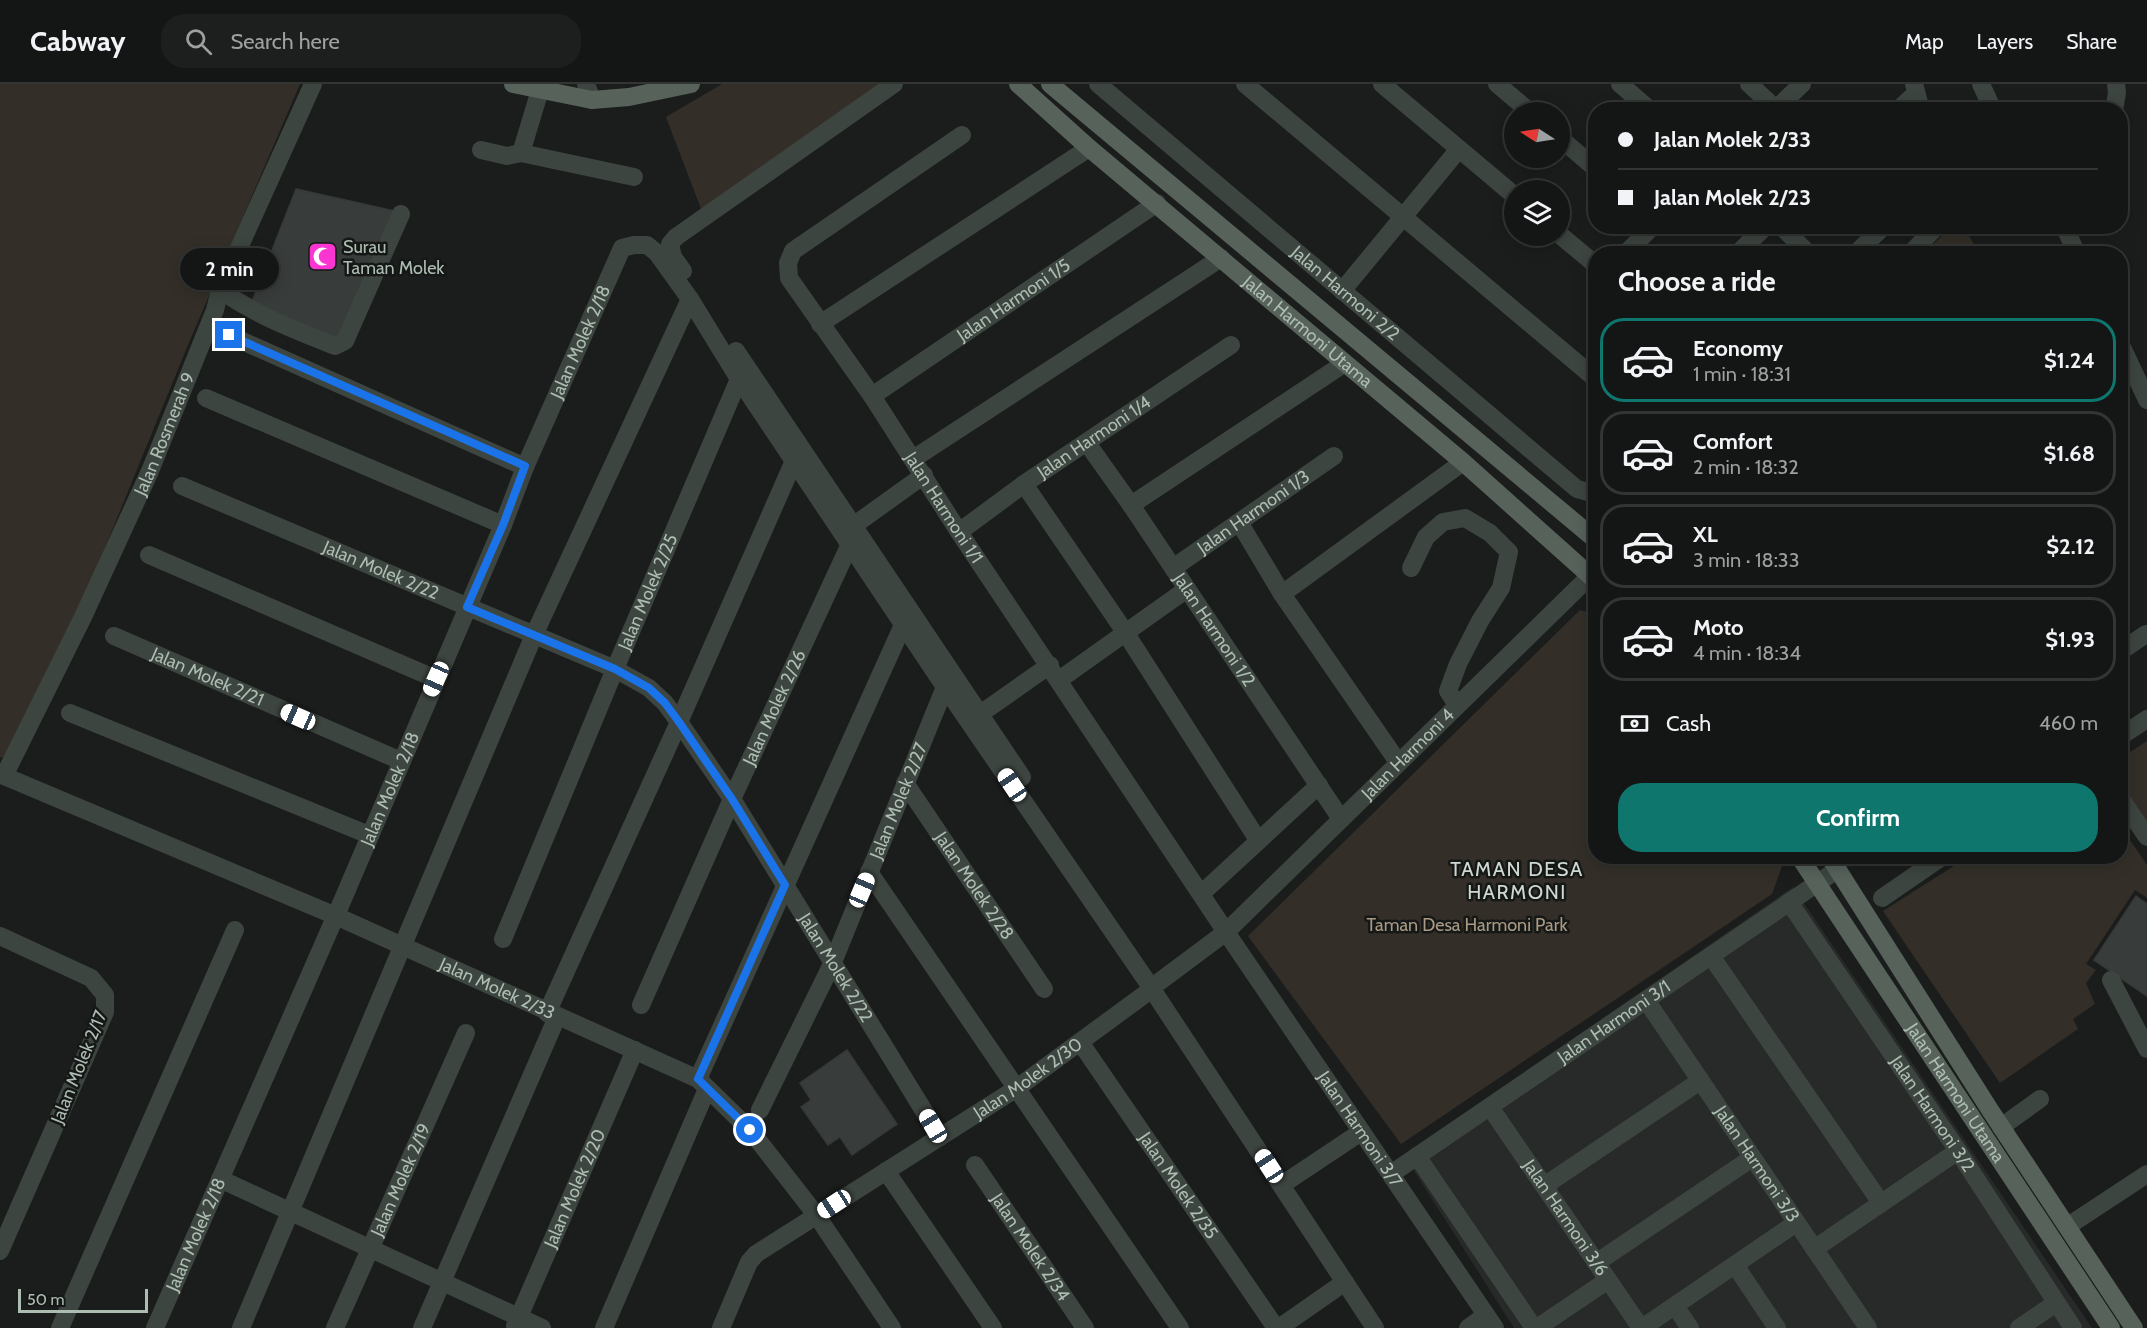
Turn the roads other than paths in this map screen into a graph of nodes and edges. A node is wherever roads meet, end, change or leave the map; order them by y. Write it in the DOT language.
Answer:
graph roads {
  1 [pos="314,84"];
  2 [pos="513,84"];
  3 [pos="691,84"];
  4 [pos="894,84"];
  5 [pos="1049,84"];
  6 [pos="1098,84"];
  7 [pos="1245,84"];
  8 [pos="1382,84"];
  9 [pos="1497,84"];
  10 [pos="1620,84"];
  11 [pos="1749,84"];
  12 [pos="1802,84"];
  13 [pos="1981,84"];
  14 [pos="2116,84"];
  15 [pos="540,90"];
  16 [pos="1025,90"];
  17 [pos="589,92"];
  18 [pos="1518,102"];
  19 [pos="1641,102"];
  20 [pos="1768,102"];
  21 [pos="1783,102"];
  22 [pos="1989,102"];
  23 [pos="2115,102"];
  24 [pos="962,135"];
  25 [pos="1570,147"];
  26 [pos="1089,148"];
  27 [pos="1459,149"];
  28 [pos="482,150"];
  29 [pos="521,153"];
  30 [pos="1588,162"];
  31 [pos="634,177"];
  32 [pos="1504,187"];
  33 [pos="1156,203"];
  34 [pos="401,214"];
  35 [pos="1403,217"];
  36 [pos="1645,234"];
  37 [pos="1758,234"];
  38 [pos="1788,234"];
  39 [pos="1876,234"];
  40 [pos="1929,234"];
  41 [pos="1570,243"];
  42 [pos="1632,246"];
  43 [pos="1745,246"];
  44 [pos="1801,246"];
  45 [pos="1863,246"];
  46 [pos="1918,246"];
  47 [pos="1221,258"];
  48 [pos="1588,258"];
  49 [pos="220,290"];
  50 [pos="1342,291"];
  51 [pos="690,299"];
  52 [pos="820,324"];
  53 [pos="229,335"];
  54 [pos="1231,345"];
  55 [pos="2128,360"];
  56 [pos="1345,363"];
  57 [pos="1588,372"];
  58 [pos="739,379"];
  59 [pos="872,396"];
  60 [pos="207,398"];
  61 [pos="2147,400"];
  62 [pos="1087,443"];
  63 [pos="1334,456"];
  64 [pos="913,459"];
  65 [pos="794,461"];
  66 [pos="1462,462"];
  67 [pos="525,466"];
  68 [pos="924,475"];
  69 [pos="1024,484"];
  70 [pos="182,486"];
  71 [pos="1588,492"];
  72 [pos="1131,505"];
  73 [pos="1239,522"];
  74 [pos="503,525"];
  75 [pos="853,526"];
  76 [pos="959,531"];
  77 [pos="1588,533"];
  78 [pos="850,544"];
  79 [pos="149,555"];
  80 [pos="1173,568"];
  81 [pos="1411,568"];
  82 [pos="1588,574"];
  83 [pos="1588,583"];
  84 [pos="1187,589"];
  85 [pos="1282,594"];
  86 [pos="467,607"];
  87 [pos="903,625"];
  88 [pos="1125,632"];
  89 [pos="2146,634"];
  90 [pos="534,635"];
  91 [pos="114,636"];
  92 [pos="2128,646"];
  93 [pos="615,669"];
  94 [pos="1055,673"];
  95 [pos="436,679"];
  96 [pos="945,687"];
  97 [pos="1457,705"];
  98 [pos="70,713"];
  99 [pos="980,714"];
  100 [pos="2147,719"];
  101 [pos="679,722"];
  102 [pos="2128,731"];
  103 [pos="401,761"];
  104 [pos="1398,762"];
  105 [pos="2,776"];
  106 [pos="905,783"];
  107 [pos="1319,785"];
  108 [pos="732,799"];
  109 [pos="2128,809"];
  110 [pos="1341,819"];
  111 [pos="369,835"];
  112 [pos="2147,837"];
  113 [pos="1258,840"];
  114 [pos="1804,864"];
  115 [pos="1833,864"];
  116 [pos="1835,864"];
  117 [pos="1931,864"];
  118 [pos="869,872"];
  119 [pos="1817,883"];
  120 [pos="785,885"];
  121 [pos="1201,894"];
  122 [pos="1882,898"];
  123 [pos="1789,902"];
  124 [pos="336,916"];
  125 [pos="235,930"];
  126 [pos="1226,932"];
  127 [pos="0,936"];
  128 [pos="503,939"];
  129 [pos="404,947"];
  130 [pos="1711,956"];
  131 [pos="832,962"];
  132 [pos="2111,980"];
  133 [pos="1156,986"];
  134 [pos="1044,989"];
  135 [pos="1646,1000"];
  136 [pos="641,1005"];
  137 [pos="552,1015"];
  138 [pos="466,1034"];
  139 [pos="1080,1042"];
  140 [pos="2147,1049"];
  141 [pos="635,1050"];
  142 [pos="1700,1081"];
  143 [pos="703,1084"];
  144 [pos="1017,1088"];
  145 [pos="2040,1099"];
  146 [pos="1490,1107"];
  147 [pos="760,1110"];
  148 [pos="2001,1127"];
  149 [pos="1361,1132"];
  150 [pos="940,1137"];
  151 [pos="1958,1151"];
  152 [pos="1417,1156"];
  153 [pos="1752,1158"];
  154 [pos="975,1165"];
  155 [pos="886,1171"];
  156 [pos="1391,1174"];
  157 [pos="2147,1174"];
  158 [pos="220,1179"];
  159 [pos="1290,1180"];
  160 [pos="1544,1186"];
  161 [pos="1881,1203"];
  162 [pos="291,1212"];
  163 [pos="817,1216"];
  164 [pos="1797,1223"];
  165 [pos="2068,1226"];
  166 [pos="369,1249"];
  167 [pos="1814,1249"];
  168 [pos="0,1251"];
  169 [pos="1596,1263"];
  170 [pos="1735,1265"];
  171 [pos="1608,1280"];
  172 [pos="442,1282"];
  173 [pos="1345,1282"];
  174 [pos="2056,1303"];
  175 [pos="1675,1306"];
  176 [pos="1491,1322"];
  177 [pos="517,1323"];
  178 [pos="60,1328"];
  179 [pos="155,1328"];
  180 [pos="241,1328"];
  181 [pos="335,1328"];
  182 [pos="423,1328"];
  183 [pos="542,1328"];
  184 [pos="604,1328"];
  185 [pos="721,1328"];
  186 [pos="892,1328"];
  187 [pos="993,1328"];
  188 [pos="1085,1328"];
  189 [pos="1180,1328"];
  190 [pos="1277,1328"];
  191 [pos="1375,1328"];
  192 [pos="1388,1328"];
  193 [pos="1468,1328"];
  194 [pos="1536,1328"];
  195 [pos="1641,1328"];
  196 [pos="1690,1328"];
  197 [pos="1777,1328"];
  198 [pos="1868,1328"];
  199 [pos="2019,1328"];
  200 [pos="2073,1328"];
  201 [pos="2111,1328"];
  202 [pos="2134,1328"];
  1 -- 49 [label="street, Jalan Rosmerah 9"];
  2 -- 15 [label="main road"];
  3 -- 17 [label="main road"];
  4 -- 75 [label="street"];
  5 -- 16 [label="street"];
  5 -- 77 [label="main road, Jalan Harmoni Utama"];
  6 -- 50 [label="street, Jalan Harmoni 2/2"];
  7 -- 35 [label="street"];
  8 -- 27 [label="street"];
  9 -- 18 [label="street"];
  10 -- 19 [label="street"];
  11 -- 20 [label="street"];
  12 -- 21 [label="street"];
  13 -- 22 [label="street"];
  14 -- 23 [label="street"];
  15 -- 17 [label="main road"];
  15 -- 29 [label="street"];
  16 -- 26 [label="main road, Jalan Harmoni Utama"];
  24 -- 52 [label="street, Jalan Harmoni 1/1"];
  25 -- 30 [label="street"];
  26 -- 33 [label="main road, Jalan Harmoni Utama"];
  26 -- 52 [label="street"];
  27 -- 32 [label="street"];
  27 -- 35 [label="street"];
  28 -- 29 [label="street"];
  29 -- 31 [label="street"];
  33 -- 47 [label="main road, Jalan Harmoni Utama"];
  33 -- 59 [label="street, Jalan Harmoni 1/5"];
  34 -- 49 [label="street"];
  35 -- 50 [label="street"];
  35 -- 57 [label="street"];
  36 -- 42 [label="street"];
  37 -- 43 [label="street"];
  38 -- 44 [label="street"];
  39 -- 45 [label="street"];
  40 -- 46 [label="street"];
  41 -- 48 [label="street"];
  47 -- 56 [label="main road, Jalan Harmoni Utama"];
  47 -- 64 [label="street"];
  49 -- 105 [label="street, Jalan Rosmerah 9"];
  50 -- 71 [label="street, Jalan Harmoni 2/2"];
  51 -- 58 [label="street"];
  51 -- 67 [label="street, Jalan Molek 2/18"];
  51 -- 90 [label="street"];
  52 -- 59 [label="street, Jalan Harmoni 1/1"];
  53 -- 67 [label="street"];
  54 -- 62 [label="street, Jalan Harmoni 1/4"];
  55 -- 61 [label="street"];
  56 -- 66 [label="main road, Jalan Harmoni Utama"];
  56 -- 72 [label="street"];
  58 -- 65 [label="street"];
  58 -- 93 [label="street, Jalan Molek 2/25"];
  59 -- 64 [label="street, Jalan Harmoni 1/1"];
  60 -- 74 [label="street"];
  62 -- 69 [label="street, Jalan Harmoni 1/4"];
  62 -- 72 [label="street, Jalan Harmoni 1/2"];
  63 -- 73 [label="street, Jalan Harmoni 1/3"];
  64 -- 68 [label="street, Jalan Harmoni 1/1"];
  65 -- 78 [label="street"];
  65 -- 101 [label="street"];
  66 -- 82 [label="main road, Jalan Harmoni Utama"];
  66 -- 85 [label="street"];
  67 -- 74 [label="street, Jalan Molek 2/18"];
  68 -- 75 [label="street"];
  68 -- 76 [label="street, Jalan Harmoni 1/1"];
  69 -- 76 [label="street, Jalan Harmoni 1/4"];
  69 -- 88 [label="street"];
  70 -- 86 [label="street, Jalan Molek 2/22"];
  72 -- 80 [label="street, Jalan Harmoni 1/2"];
  73 -- 80 [label="street, Jalan Harmoni 1/3"];
  73 -- 85 [label="street"];
  74 -- 86 [label="street, Jalan Molek 2/18"];
  75 -- 99 [label="street"];
  76 -- 94 [label="street, Jalan Harmoni 1/1"];
  78 -- 87 [label="street"];
  78 -- 108 [label="street, Jalan Molek 2/26"];
  79 -- 95 [label="street"];
  80 -- 84 [label="street, Jalan Harmoni 1/2"];
  81 -- 97 [label="street"];
  83 -- 97 [label="street, Jalan Harmoni 4"];
  84 -- 88 [label="street"];
  84 -- 107 [label="street, Jalan Harmoni 1/2"];
  85 -- 104 [label="street"];
  86 -- 90 [label="street, Jalan Molek 2/22"];
  86 -- 95 [label="street, Jalan Molek 2/18"];
  87 -- 96 [label="street"];
  87 -- 120 [label="street"];
  88 -- 94 [label="street"];
  88 -- 113 [label="street"];
  89 -- 92 [label="street"];
  90 -- 93 [label="street, Jalan Molek 2/22"];
  90 -- 129 [label="street"];
  91 -- 103 [label="street, Jalan Molek 2/21"];
  93 -- 101 [label="street, Jalan Molek 2/22"];
  93 -- 128 [label="street, Jalan Molek 2/25"];
  94 -- 99 [label="street"];
  94 -- 121 [label="street, Jalan Harmoni 1/1"];
  95 -- 103 [label="street, Jalan Molek 2/18"];
  96 -- 106 [label="street, Jalan Molek 2/27"];
  96 -- 133 [label="street"];
  97 -- 104 [label="street, Jalan Harmoni 4"];
  98 -- 111 [label="street"];
  99 -- 133 [label="street"];
  100 -- 102 [label="street"];
  101 -- 108 [label="street, Jalan Molek 2/22"];
  101 -- 137 [label="street"];
  103 -- 111 [label="street, Jalan Molek 2/18"];
  104 -- 110 [label="street, Jalan Harmoni 4"];
  105 -- 124 [label="street, Jalan Molek 2/33"];
  106 -- 118 [label="street, Jalan Molek 2/27"];
  106 -- 134 [label="street, Jalan Molek 2/28"];
  107 -- 110 [label="street, Jalan Harmoni 1/2"];
  107 -- 113 [label="street"];
  108 -- 120 [label="street, Jalan Molek 2/22"];
  108 -- 136 [label="street, Jalan Molek 2/26"];
  109 -- 112 [label="street"];
  110 -- 126 [label="street, Jalan Harmoni 4"];
  111 -- 124 [label="street, Jalan Molek 2/18"];
  113 -- 121 [label="street"];
  114 -- 119 [label="main road, Jalan Harmoni Utama"];
  115 -- 119 [label="street, Jalan Harmoni 3/1"];
  116 -- 148 [label="main road, Jalan Harmoni Utama"];
  117 -- 122 [label="street"];
  118 -- 131 [label="street, Jalan Molek 2/27"];
  118 -- 144 [label="street"];
  119 -- 123 [label="street, Jalan Harmoni 3/1"];
  119 -- 201 [label="main road, Jalan Harmoni Utama"];
  120 -- 131 [label="street, Jalan Molek 2/22"];
  120 -- 143 [label="street"];
  121 -- 126 [label="street, Jalan Harmoni 1/1"];
  123 -- 130 [label="street, Jalan Harmoni 3/1"];
  123 -- 151 [label="street, Jalan Harmoni 3/2"];
  124 -- 129 [label="street, Jalan Molek 2/33"];
  124 -- 158 [label="street, Jalan Molek 2/18"];
  125 -- 178 [label="street"];
  126 -- 133 [label="street, Jalan Molek 2/30"];
  126 -- 149 [label="street, Jalan Harmoni 3/7"];
  127 -- 168 [label="street, Jalan Molek 2/17"];
  129 -- 137 [label="street, Jalan Molek 2/33"];
  129 -- 162 [label="street"];
  130 -- 135 [label="street, Jalan Harmoni 3/1"];
  130 -- 161 [label="street"];
  131 -- 147 [label="street, Jalan Molek 2/27"];
  131 -- 150 [label="street, Jalan Molek 2/22"];
  132 -- 140 [label="street"];
  133 -- 139 [label="street, Jalan Molek 2/30"];
  133 -- 159 [label="street"];
  133 -- 173 [label="street"];
  135 -- 142 [label="street, Jalan Harmoni 3/3"];
  135 -- 146 [label="street, Jalan Harmoni 3/1"];
  137 -- 141 [label="street, Jalan Molek 2/33"];
  137 -- 172 [label="street"];
  138 -- 166 [label="street, Jalan Molek 2/19"];
  139 -- 144 [label="street, Jalan Molek 2/30"];
  139 -- 190 [label="street, Jalan Molek 2/35"];
  141 -- 143 [label="street, Jalan Molek 2/33"];
  141 -- 177 [label="street, Jalan Molek 2/20"];
  142 -- 153 [label="street, Jalan Harmoni 3/3"];
  142 -- 160 [label="street"];
  143 -- 163 [label="street, Jalan Molek 2/33"];
  143 -- 184 [label="street"];
  144 -- 150 [label="street, Jalan Molek 2/30"];
  144 -- 189 [label="street"];
  145 -- 148 [label="street"];
  146 -- 152 [label="street, Jalan Harmoni 3/1"];
  146 -- 160 [label="street, Jalan Harmoni 3/6"];
  148 -- 165 [label="main road, Jalan Harmoni Utama"];
  149 -- 156 [label="street, Jalan Harmoni 3/7"];
  149 -- 159 [label="street"];
  150 -- 155 [label="street, Jalan Molek 2/30"];
  151 -- 161 [label="street"];
  151 -- 174 [label="street, Jalan Harmoni 3/2"];
  152 -- 156 [label="street, Jalan Harmoni 3/1"];
  152 -- 194 [label="street"];
  153 -- 164 [label="street, Jalan Harmoni 3/3"];
  153 -- 169 [label="street"];
  154 -- 188 [label="street, Jalan Molek 2/34"];
  155 -- 163 [label="street, Jalan Molek 2/30"];
  155 -- 187 [label="street"];
  156 -- 176 [label="street, Jalan Harmoni 3/7"];
  157 -- 165 [label="street"];
  158 -- 162 [label="street"];
  158 -- 179 [label="street, Jalan Molek 2/18"];
  159 -- 192 [label="street"];
  160 -- 169 [label="street, Jalan Harmoni 3/6"];
  161 -- 167 [label="street"];
  162 -- 166 [label="street"];
  162 -- 180 [label="street"];
  163 -- 185 [label="street, Jalan Molek 2/30"];
  163 -- 186 [label="street, Jalan Molek 2/33"];
  164 -- 167 [label="street, Jalan Harmoni 3/3"];
  164 -- 170 [label="street"];
  165 -- 202 [label="main road, Jalan Harmoni Utama"];
  166 -- 172 [label="street"];
  166 -- 181 [label="street, Jalan Molek 2/19"];
  167 -- 198 [label="street, Jalan Harmoni 3/3"];
  169 -- 171 [label="street, Jalan Harmoni 3/6"];
  170 -- 175 [label="street"];
  170 -- 197 [label="street"];
  171 -- 194 [label="street"];
  171 -- 195 [label="street, Jalan Harmoni 3/6"];
  172 -- 177 [label="street"];
  172 -- 182 [label="street"];
  173 -- 190 [label="street"];
  173 -- 191 [label="street"];
  174 -- 199 [label="street"];
  174 -- 200 [label="street, Jalan Harmoni 3/2"];
  175 -- 195 [label="street"];
  175 -- 196 [label="street"];
  176 -- 193 [label="street"];
  177 -- 183 [label="street"];
}
